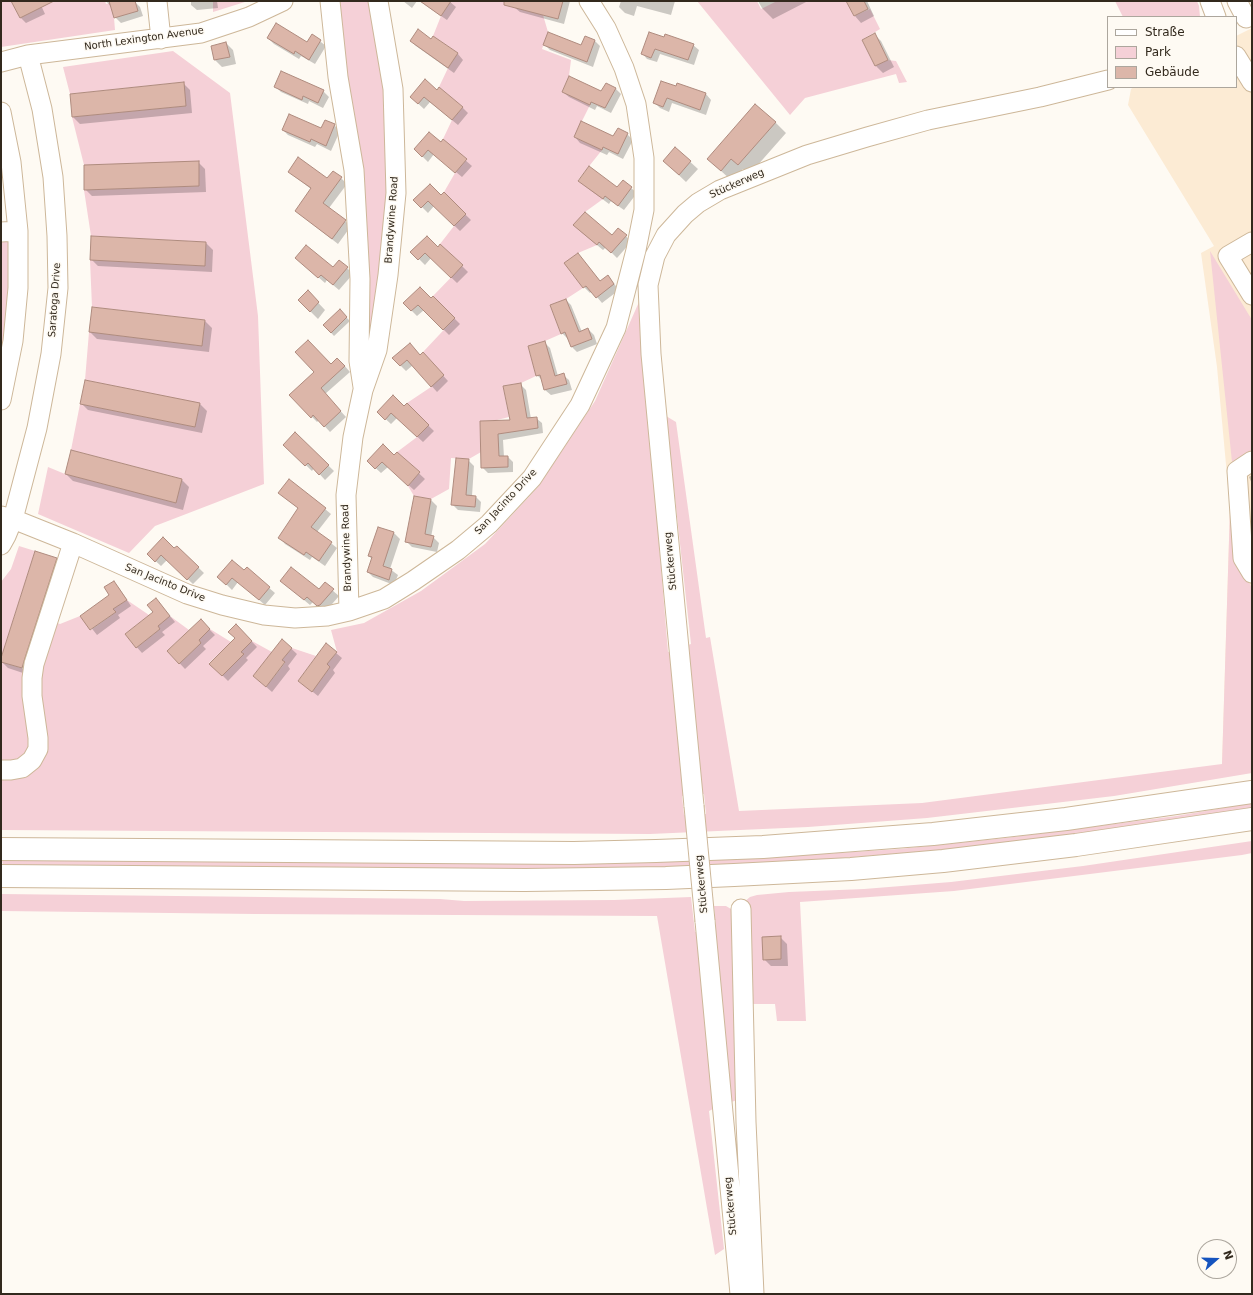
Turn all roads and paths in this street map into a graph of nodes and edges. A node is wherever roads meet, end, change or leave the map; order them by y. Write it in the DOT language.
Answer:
graph roads {
  1 [pos="157,1"];
  2 [pos="283,1"];
  3 [pos="330,1"];
  4 [pos="378,1"];
  5 [pos="589,1"];
  6 [pos="1210,1"];
  7 [pos="1237,1"];
  8 [pos="1216,16"];
  9 [pos="1244,18"];
  10 [pos="161,38"];
  11 [pos="28,55"];
  12 [pos="1,62"];
  13 [pos="1107,80"];
  14 [pos="1,112"];
  15 [pos="10,231"];
  16 [pos="1252,242"];
  17 [pos="1252,295"];
  18 [pos="363,390"];
  19 [pos="2,391"];
  20 [pos="1252,461"];
  21 [pos="7,517"];
  22 [pos="73,543"];
  23 [pos="1,545"];
  24 [pos="1252,573"];
  25 [pos="349,611"];
  26 [pos="1,770"];
  27 [pos="1252,792"];
  28 [pos="1252,819"];
  29 [pos="1,848"];
  30 [pos="1,876"];
  31 [pos="741,909"];
  32 [pos="740,1294"];
  33 [pos="754,1294"];
  1 -- 10 [label="street"];
  2 -- 10 [label="street, North Lexington Avenue"];
  3 -- 18 [label="street, Brandywine Road"];
  4 -- 18 [label="street, Brandywine Road"];
  5 -- 25 [label="street, San Jacinto Drive"];
  6 -- 8 [label="street"];
  7 -- 9 [label="street"];
  10 -- 11 [label="street, North Lexington Avenue"];
  11 -- 12 [label="street, North Lexington Avenue"];
  11 -- 21 [label="street, Saratoga Drive"];
  13 -- 32 [label="street, Stückerweg, bridge"];
  14 -- 15 [label="street"];
  15 -- 19 [label="street"];
  16 -- 17 [label="street"];
  18 -- 25 [label="street, Brandywine Road"];
  20 -- 24 [label="street"];
  21 -- 22 [label="street, San Jacinto Drive"];
  21 -- 23 [label="street, Saratoga Drive"];
  22 -- 25 [label="street, San Jacinto Drive"];
  22 -- 26 [label="street"];
  27 -- 29 [label="highway"];
  28 -- 30 [label="highway"];
  31 -- 33 [label="street"];
}
